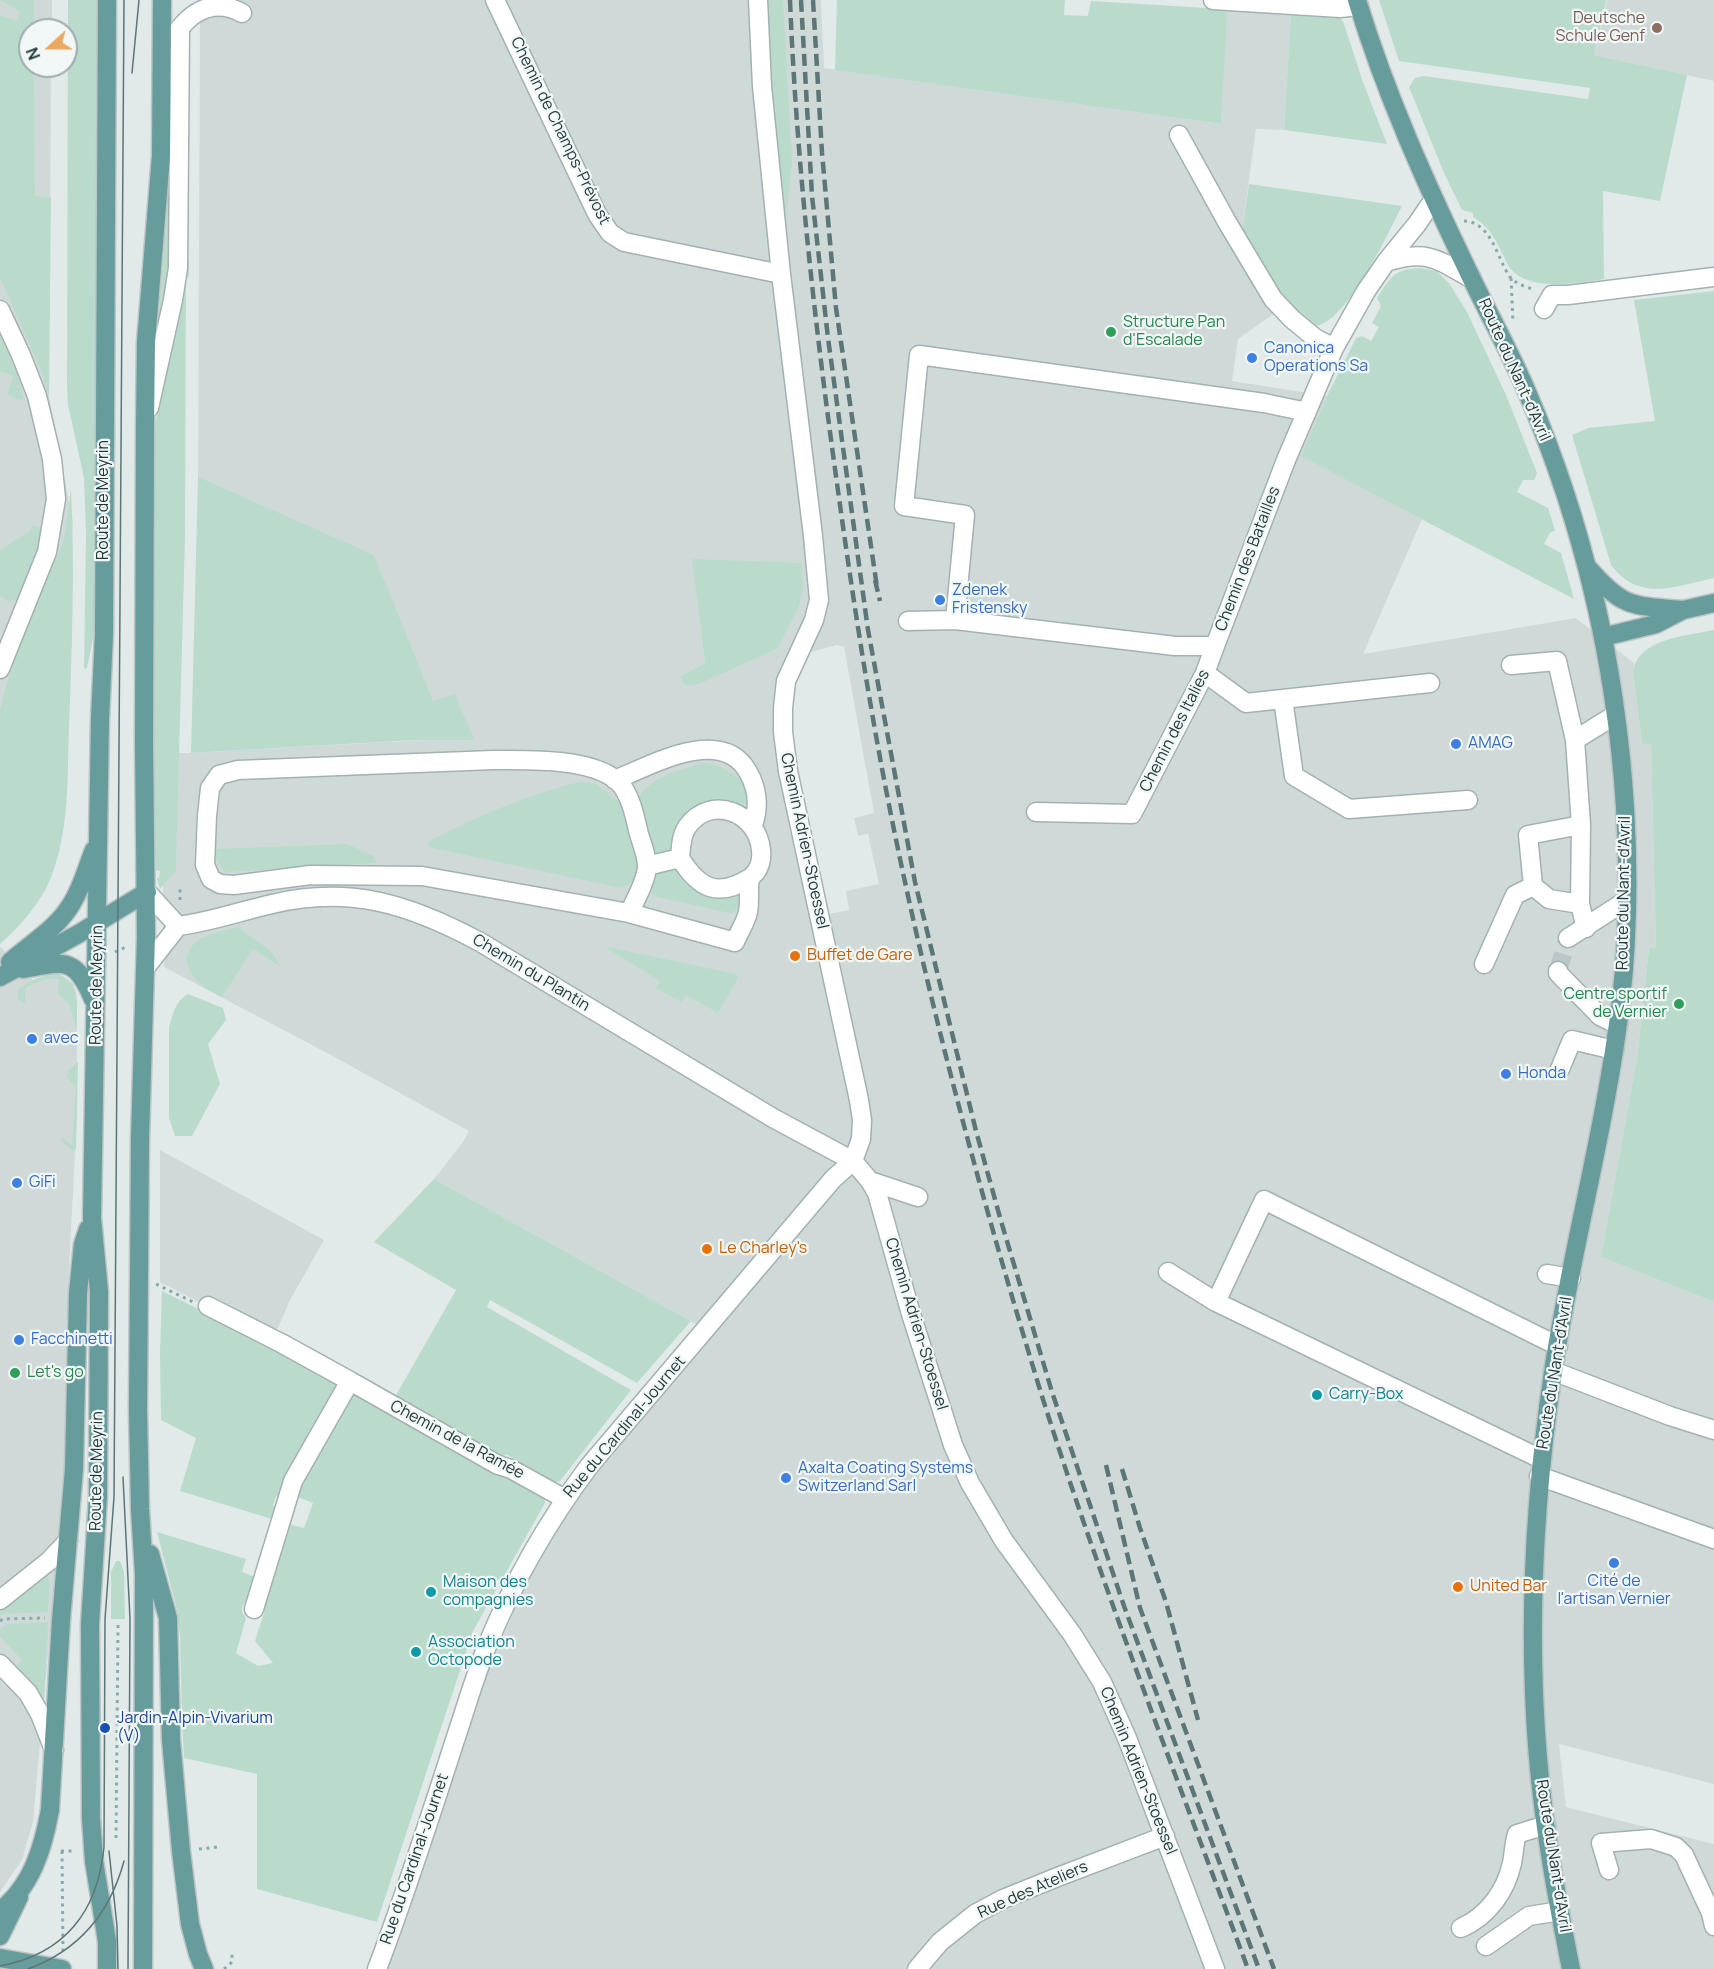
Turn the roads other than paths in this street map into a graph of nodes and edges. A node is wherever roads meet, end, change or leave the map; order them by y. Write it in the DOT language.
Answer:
graph roads {
  1 [pos="107,0"];
  2 [pos="162,0"];
  3 [pos="495,0"];
  4 [pos="758,0"];
  5 [pos="1213,0"];
  6 [pos="1358,3"];
  7 [pos="242,14"];
  8 [pos="1179,135"];
  9 [pos="1434,199"];
  10 [pos="1386,262"];
  11 [pos="781,274"];
  12 [pos="1714,277"];
  13 [pos="1472,279"];
  14 [pos="1548,302"];
  15 [pos="0,310"];
  16 [pos="1334,348"];
  17 [pos="1307,412"];
  18 [pos="145,424"];
  19 [pos="1586,565"];
  20 [pos="1714,603"];
  21 [pos="1683,610"];
  22 [pos="955,620"];
  23 [pos="908,621"];
  24 [pos="1603,638"];
  25 [pos="1215,646"];
  26 [pos="1511,665"];
  27 [pos="0,669"];
  28 [pos="1205,673"];
  29 [pos="1431,683"];
  30 [pos="1283,699"];
  31 [pos="1615,715"];
  32 [pos="1575,740"];
  33 [pos="615,780"];
  34 [pos="1468,800"];
  35 [pos="1036,812"];
  36 [pos="753,825"];
  37 [pos="1581,825"];
  38 [pos="99,840"];
  39 [pos="680,858"];
  40 [pos="647,866"];
  41 [pos="750,878"];
  42 [pos="1533,886"];
  43 [pos="147,892"];
  44 [pos="1627,900"];
  45 [pos="1580,903"];
  46 [pos="629,913"];
  47 [pos="97,923"];
  48 [pos="178,926"];
  49 [pos="1586,928"];
  50 [pos="1568,938"];
  51 [pos="1484,964"];
  52 [pos="146,967"];
  53 [pos="1558,971"];
  54 [pos="3,973"];
  55 [pos="96,1005"];
  56 [pos="1618,1025"];
  57 [pos="1614,1050"];
  58 [pos="1560,1069"];
  59 [pos="853,1161"];
  60 [pos="870,1181"];
  61 [pos="918,1197"];
  62 [pos="92,1218"];
  63 [pos="1168,1272"];
  64 [pos="1547,1274"];
  65 [pos="1571,1278"];
  66 [pos="1218,1296"];
  67 [pos="208,1306"];
  68 [pos="1294,1328"];
  69 [pos="1557,1346"];
  70 [pos="1553,1371"];
  71 [pos="350,1381"];
  72 [pos="1714,1430"];
  73 [pos="1540,1467"];
  74 [pos="565,1499"];
  75 [pos="141,1525"];
  76 [pos="1714,1539"];
  77 [pos="68,1541"];
  78 [pos="0,1600"];
  79 [pos="254,1609"];
  80 [pos="0,1664"];
  81 [pos="54,1752"];
  82 [pos="1546,1825"];
  83 [pos="1165,1836"];
  84 [pos="1609,1870"];
  85 [pos="24,1884"];
  86 [pos="0,1911"];
  87 [pos="1560,1911"];
  88 [pos="1714,1926"];
  89 [pos="1461,1928"];
  90 [pos="0,1936"];
  91 [pos="1486,1946"];
  92 [pos="0,1958"];
  93 [pos="63,1963"];
  94 [pos="107,1969"];
  95 [pos="143,1969"];
  96 [pos="204,1969"];
  97 [pos="377,1969"];
  98 [pos="917,1969"];
  99 [pos="1215,1969"];
  100 [pos="1571,1969"];
  1 -- 38 [label="main road, Route de Meyrin"];
  2 -- 18 [label="main road"];
  3 -- 11 [label="street, Chemin de Champs-Prévost"];
  4 -- 11 [label="street"];
  5 -- 6 [label="street"];
  6 -- 9 [label="main road, Route du Nant-d'Avril"];
  7 -- 18 [label="street"];
  8 -- 16 [label="street"];
  9 -- 10 [label="street, Chemin des Batailles"];
  9 -- 13 [label="main road, Route du Nant-d'Avril"];
  10 -- 13 [label="street"];
  10 -- 16 [label="street, Chemin des Batailles"];
  11 -- 59 [label="street, Chemin Adrien-Stoessel"];
  12 -- 14 [label="street"];
  13 -- 19 [label="main road, Route du Nant-d'Avril"];
  15 -- 27 [label="street"];
  16 -- 17 [label="street, Chemin des Batailles"];
  17 -- 22 [label="street"];
  17 -- 25 [label="street, Chemin des Batailles"];
  18 -- 43 [label="main road"];
  19 -- 21 [label="main road"];
  19 -- 24 [label="main road, Route du Nant-d'Avril"];
  20 -- 21 [label="main road"];
  21 -- 24 [label="main road"];
  22 -- 23 [label="street, Chemin des Batailles"];
  22 -- 25 [label="street, Chemin des Batailles"];
  24 -- 31 [label="main road, Route du Nant-d'Avril"];
  25 -- 28 [label="street, Chemin des Italies"];
  26 -- 32 [label="street"];
  28 -- 30 [label="street"];
  28 -- 35 [label="street, Chemin des Italies"];
  29 -- 30 [label="street"];
  30 -- 34 [label="street"];
  31 -- 32 [label="street"];
  31 -- 44 [label="main road, Route du Nant-d'Avril"];
  32 -- 37 [label="street"];
  33 -- 36 [label="street"];
  33 -- 40 [label="street"];
  33 -- 46 [label="street"];
  36 -- 39 [label="street"];
  36 -- 41 [label="street"];
  37 -- 42 [label="street"];
  37 -- 45 [label="street"];
  38 -- 47 [label="main road, Route de Meyrin"];
  38 -- 54 [label="main road"];
  39 -- 40 [label="street"];
  39 -- 41 [label="street"];
  40 -- 46 [label="street"];
  41 -- 46 [label="street"];
  42 -- 45 [label="street"];
  42 -- 51 [label="street"];
  43 -- 47 [label="main road"];
  43 -- 48 [label="street"];
  43 -- 52 [label="main road"];
  44 -- 49 [label="street"];
  44 -- 56 [label="main road, Route du Nant-d'Avril"];
  45 -- 49 [label="street"];
  47 -- 54 [label="main road"];
  47 -- 55 [label="main road, Route de Meyrin"];
  48 -- 52 [label="street"];
  48 -- 59 [label="street, Chemin du Plantin"];
  49 -- 50 [label="street"];
  52 -- 75 [label="main road"];
  53 -- 56 [label="street"];
  54 -- 55 [label="main road"];
  55 -- 62 [label="main road, Route de Meyrin"];
  56 -- 57 [label="main road, Route du Nant-d'Avril"];
  57 -- 58 [label="street"];
  57 -- 65 [label="main road, Route du Nant-d'Avril"];
  59 -- 60 [label="street, Chemin Adrien-Stoessel"];
  59 -- 74 [label="street, Rue du Cardinal-Journet"];
  60 -- 61 [label="street"];
  60 -- 83 [label="street, Chemin Adrien-Stoessel"];
  62 -- 77 [label="main road"];
  62 -- 94 [label="main road, Route de Meyrin"];
  63 -- 66 [label="street"];
  64 -- 65 [label="street"];
  65 -- 69 [label="main road, Route du Nant-d'Avril"];
  66 -- 68 [label="street"];
  66 -- 69 [label="street"];
  66 -- 73 [label="street"];
  67 -- 71 [label="street, Chemin de la Ramée"];
  69 -- 70 [label="main road, Route du Nant-d'Avril"];
  70 -- 72 [label="street"];
  70 -- 73 [label="main road, Route du Nant-d'Avril"];
  71 -- 74 [label="street, Chemin de la Ramée"];
  71 -- 79 [label="street"];
  73 -- 76 [label="street"];
  73 -- 82 [label="main road, Route du Nant-d'Avril"];
  74 -- 97 [label="street, Rue du Cardinal-Journet"];
  75 -- 95 [label="main road"];
  75 -- 96 [label="main road"];
  77 -- 78 [label="street"];
  77 -- 81 [label="main road"];
  80 -- 81 [label="street"];
  81 -- 85 [label="main road"];
  82 -- 87 [label="main road, Route du Nant-d'Avril"];
  82 -- 89 [label="street"];
  83 -- 98 [label="street, Rue des Ateliers"];
  83 -- 99 [label="street, Chemin Adrien-Stoessel"];
  84 -- 88 [label="street"];
  85 -- 86 [label="main road"];
  85 -- 90 [label="main road"];
  87 -- 91 [label="street"];
  87 -- 100 [label="main road, Route du Nant-d'Avril"];
  92 -- 93 [label="main road"];
}
